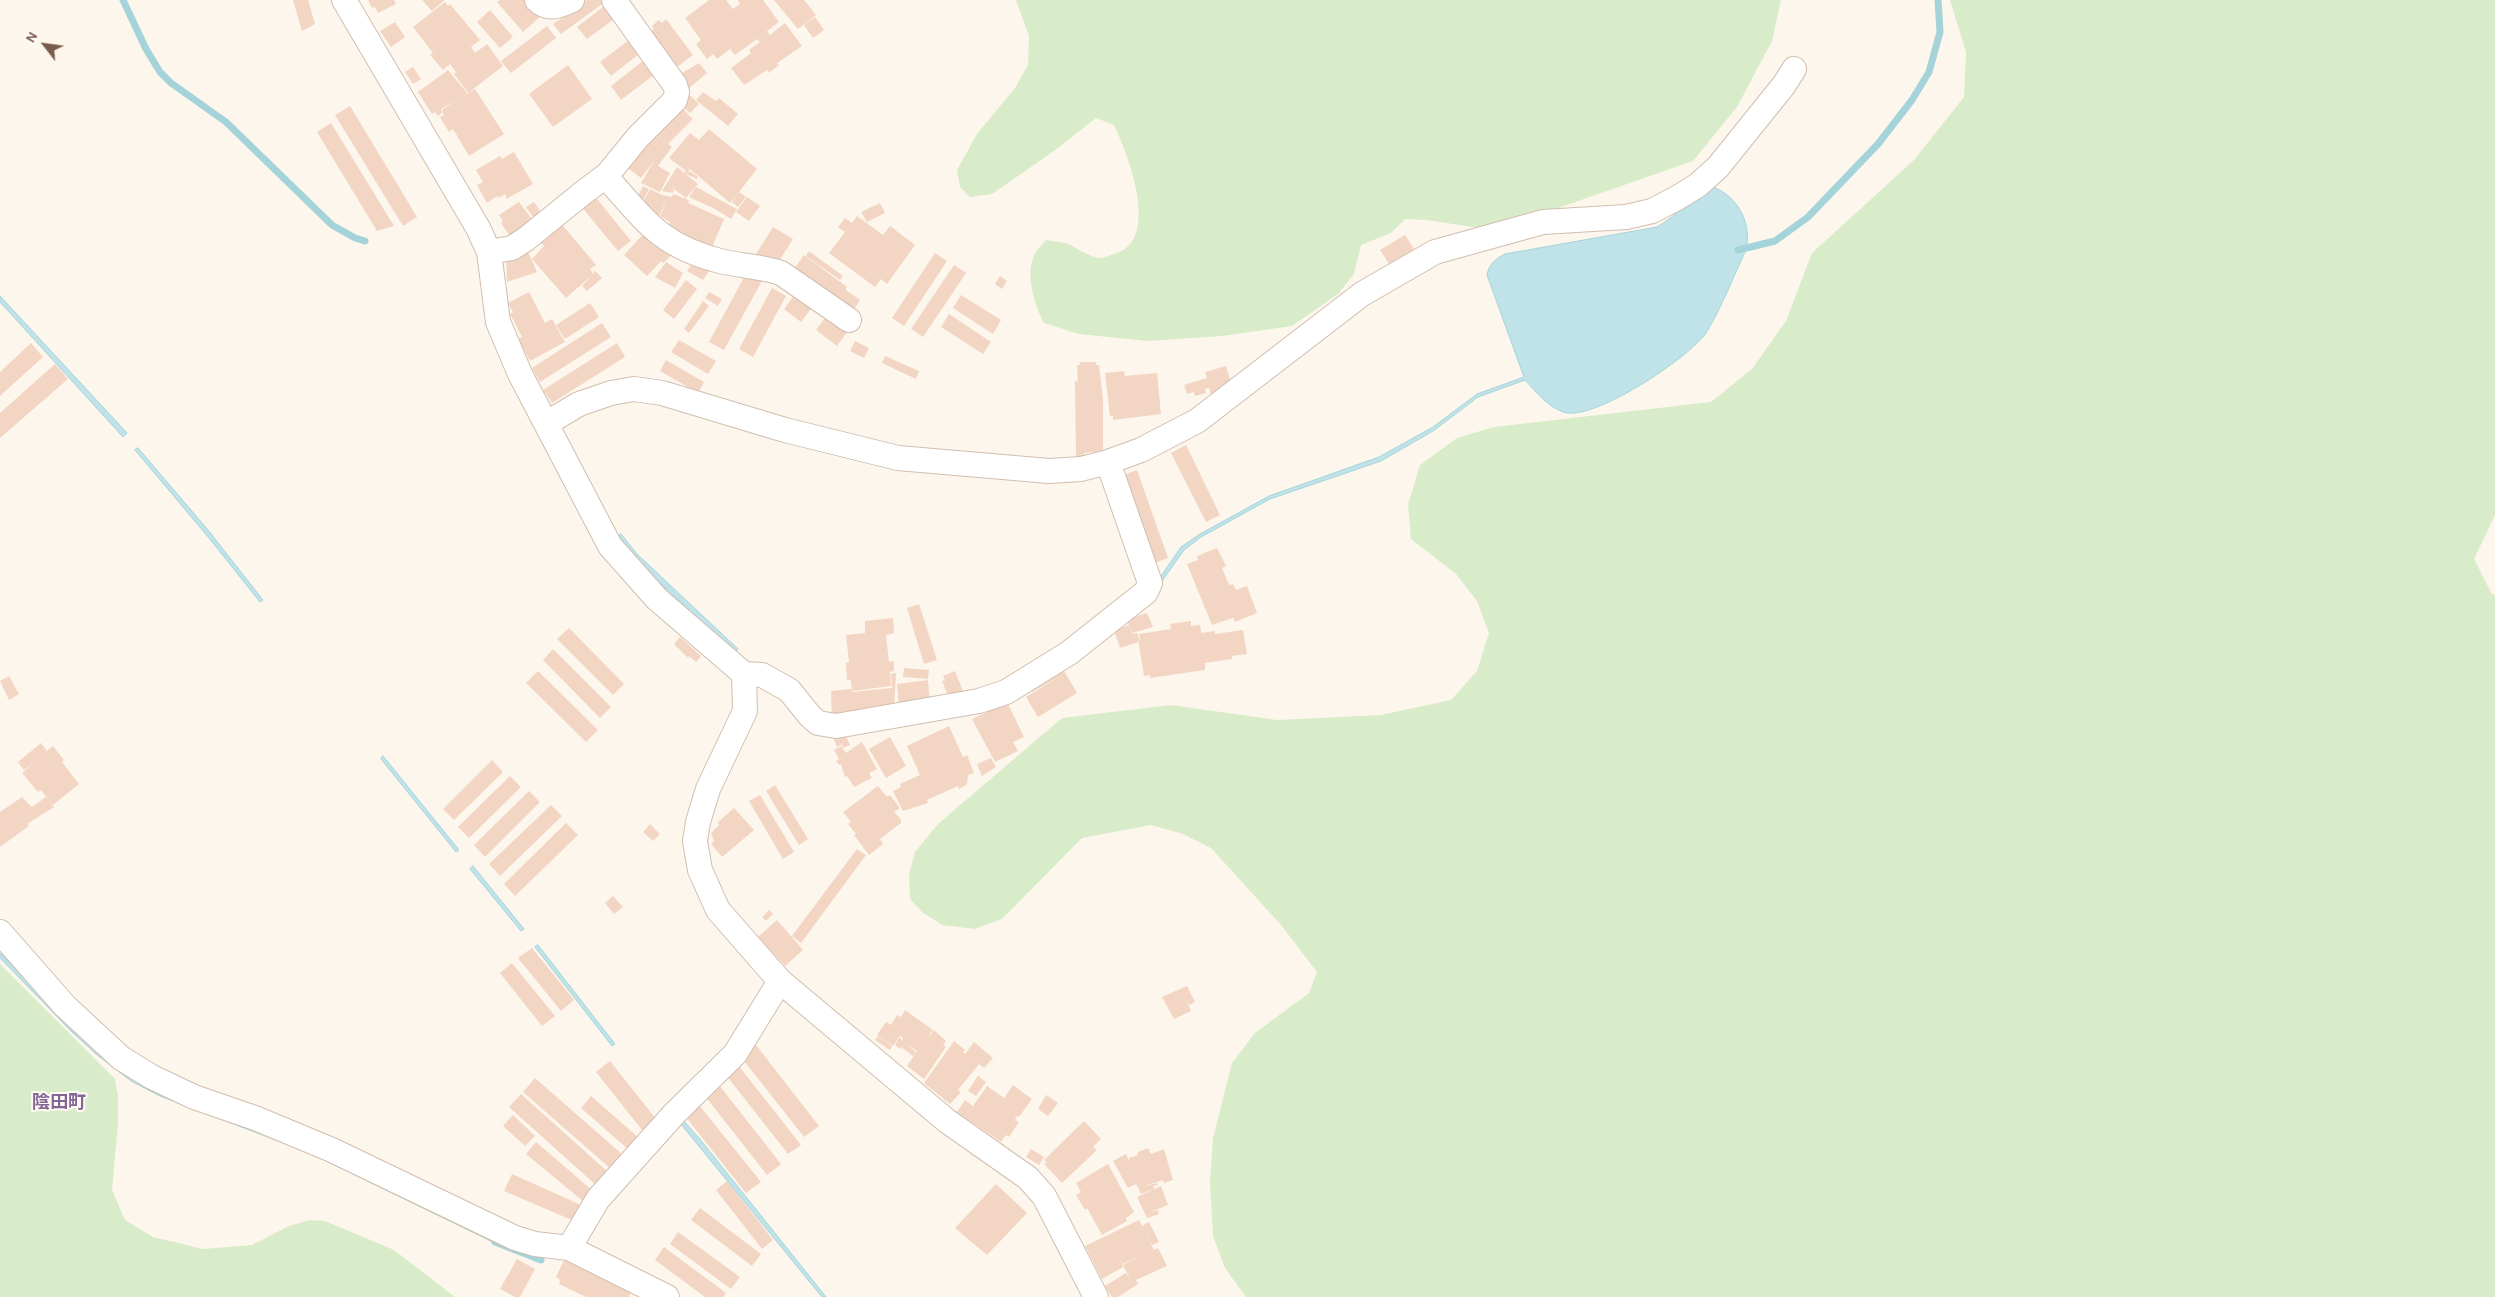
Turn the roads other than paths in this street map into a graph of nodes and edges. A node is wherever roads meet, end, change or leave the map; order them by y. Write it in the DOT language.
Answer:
graph roads {
  1 [pos="344,0"];
  2 [pos="537,0"];
  3 [pos="572,0"];
  4 [pos="614,0"];
  5 [pos="1794,69"];
  6 [pos="606,177"];
  7 [pos="489,252"];
  8 [pos="849,320"];
  9 [pos="547,423"];
  10 [pos="1108,462"];
  11 [pos="744,674"];
  12 [pos="0,932"];
  13 [pos="780,981"];
  14 [pos="570,1248"];
  15 [pos="667,1297"];
  16 [pos="1096,1297"];
  1 -- 7 [label="street"];
  2 -- 3 [label="street"];
  4 -- 6 [label="street"];
  5 -- 10 [label="street"];
  6 -- 7 [label="street"];
  6 -- 8 [label="street"];
  7 -- 9 [label="street"];
  9 -- 10 [label="street"];
  9 -- 11 [label="street"];
  10 -- 11 [label="street"];
  11 -- 13 [label="street"];
  12 -- 14 [label="street"];
  13 -- 14 [label="street"];
  13 -- 16 [label="street"];
  14 -- 15 [label="street"];
}
